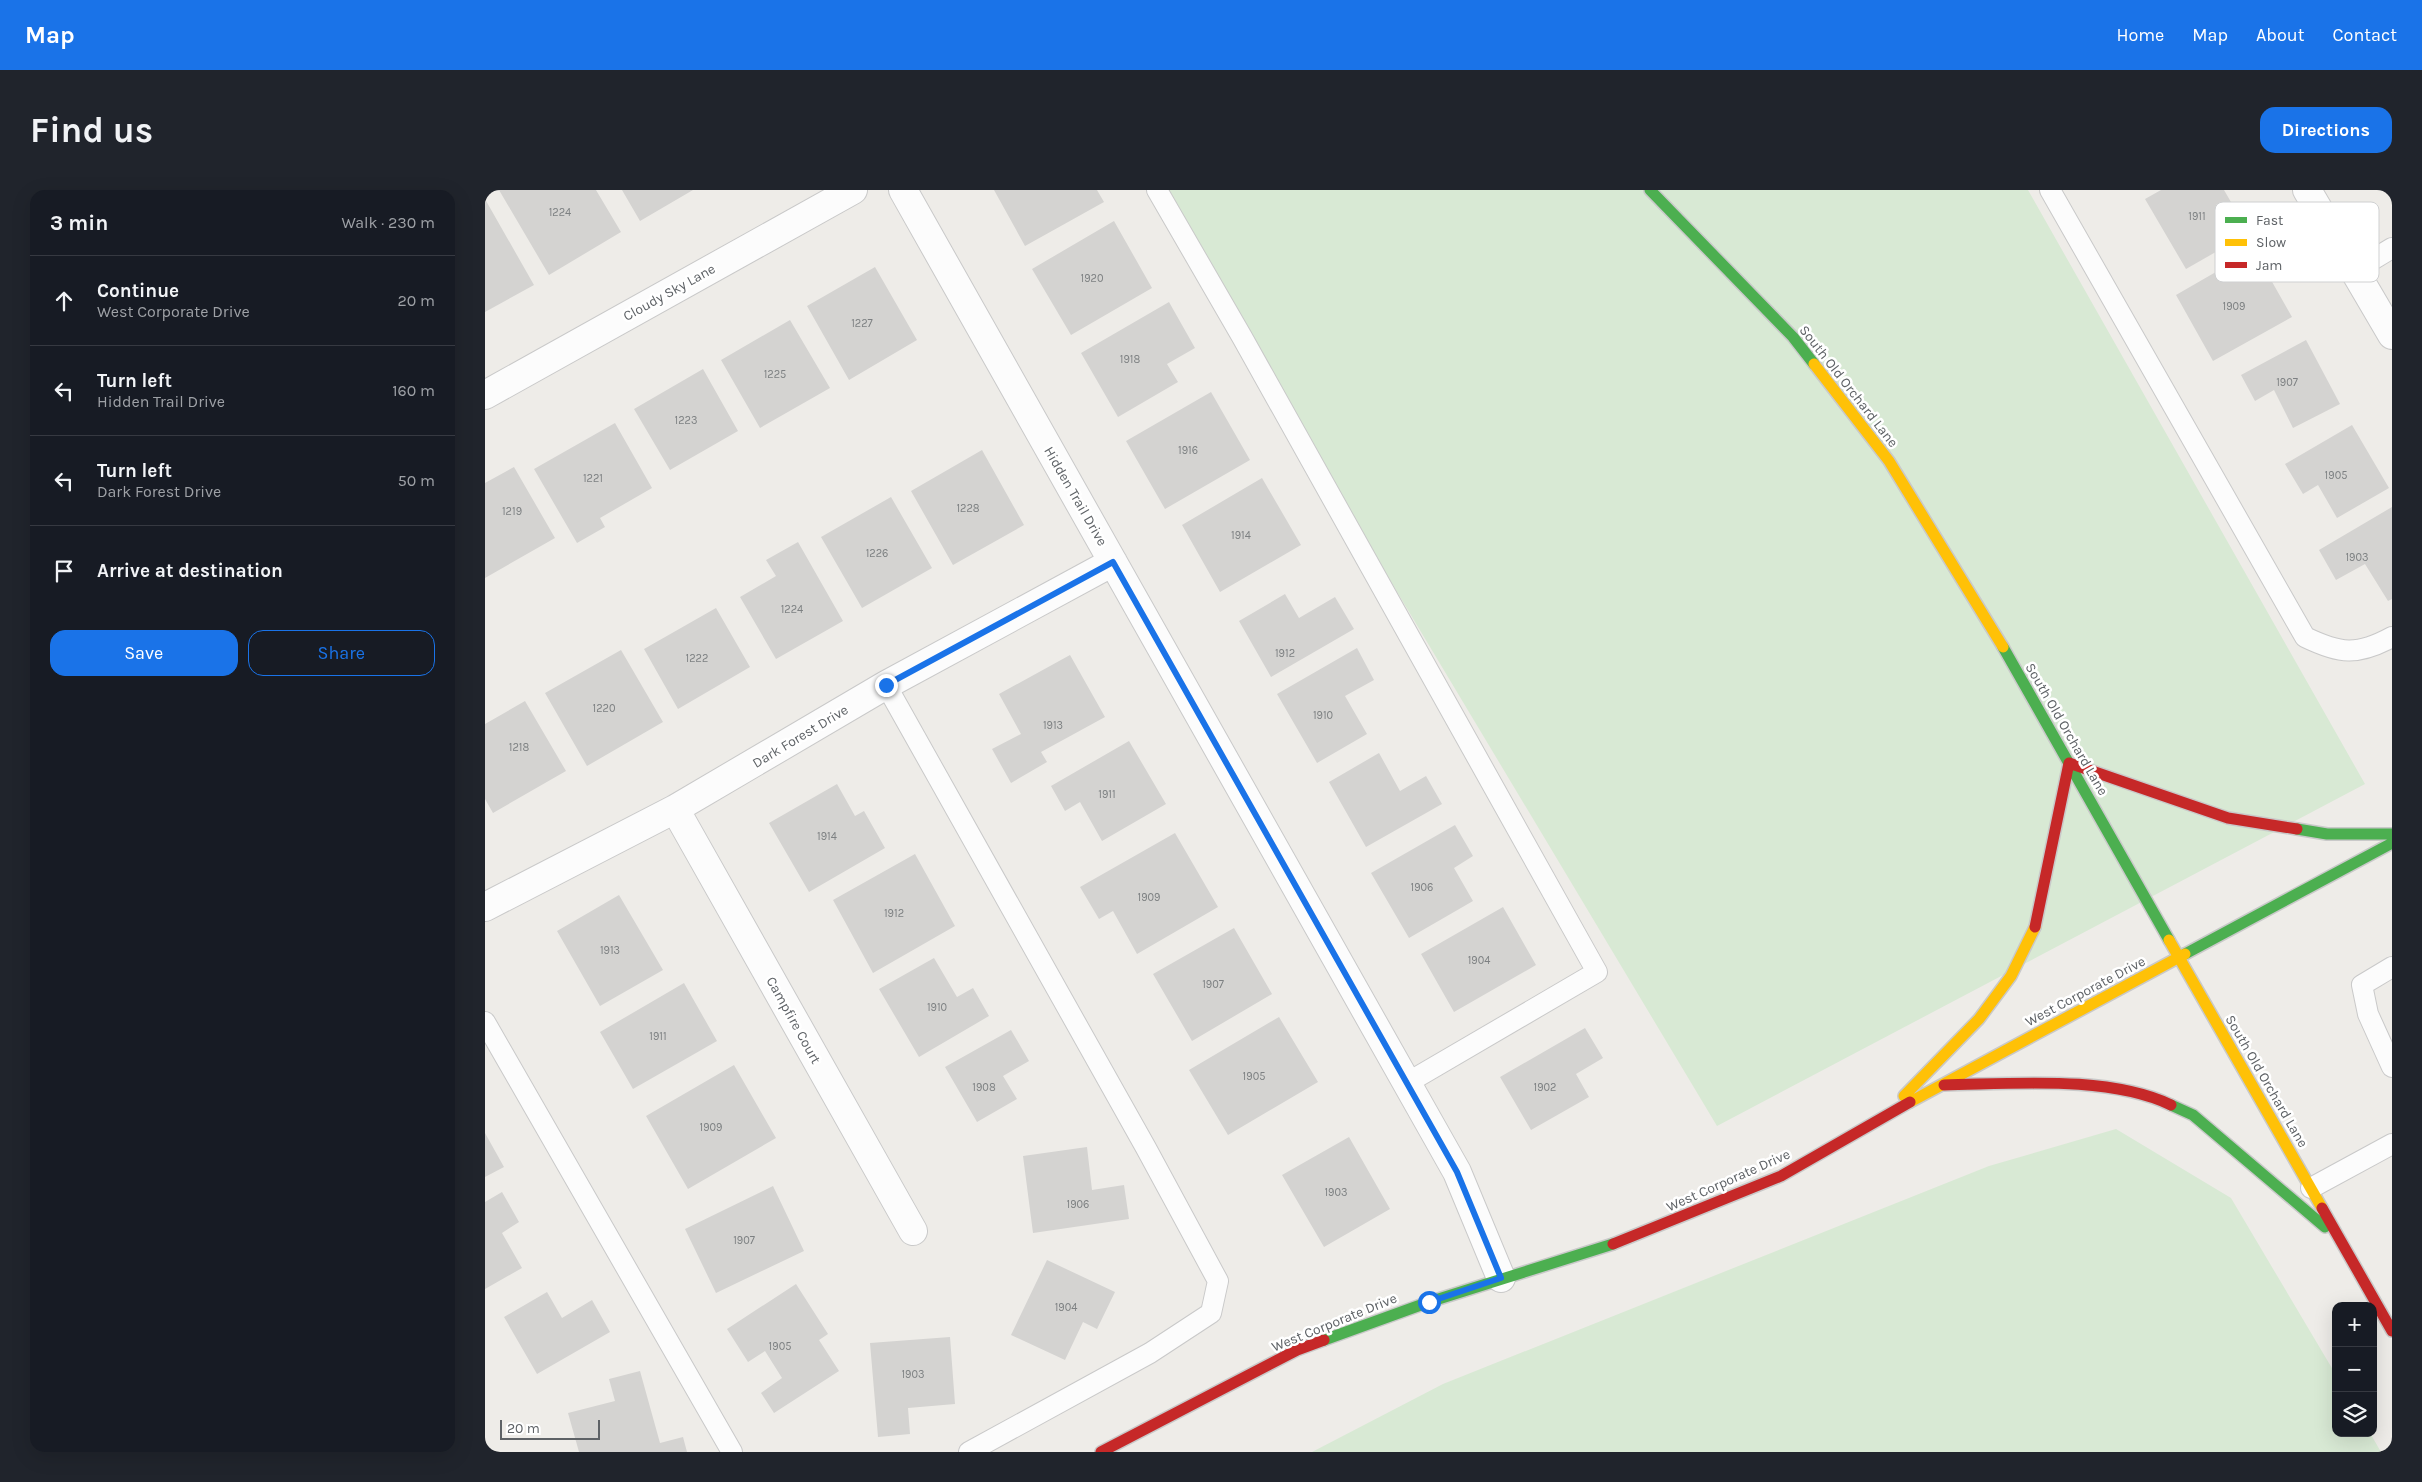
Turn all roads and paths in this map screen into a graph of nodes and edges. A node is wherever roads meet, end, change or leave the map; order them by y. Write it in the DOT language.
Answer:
graph roads {
  1 [pos="853,190"];
  2 [pos="903,190"];
  3 [pos="1157,190"];
  4 [pos="1650,190"];
  5 [pos="2050,190"];
  6 [pos="2307,190"];
  7 [pos="2314,202"];
  8 [pos="2392,248"];
  9 [pos="2379,256"];
  10 [pos="2361,282"];
  11 [pos="2392,335"];
  12 [pos="485,395"];
  13 [pos="1113,562"];
  14 [pos="2392,637"];
  15 [pos="886,685"];
  16 [pos="2069,763"];
  17 [pos="675,809"];
  18 [pos="2392,834"];
  19 [pos="2392,842"];
  20 [pos="485,907"];
  21 [pos="2179,957"];
  22 [pos="2392,967"];
  23 [pos="485,1022"];
  24 [pos="2392,1067"];
  25 [pos="1407,1083"];
  26 [pos="1941,1085"];
  27 [pos="1882,1118"];
  28 [pos="2392,1144"];
  29 [pos="2311,1188"];
  30 [pos="913,1231"];
  31 [pos="2341,1242"];
  32 [pos="1501,1278"];
  33 [pos="2392,1331"];
  34 [pos="732,1452"];
  35 [pos="969,1452"];
  36 [pos="1101,1452"];
  1 -- 12 [label="street, Cloudy Sky Lane"];
  2 -- 13 [label="street, Hidden Trail Drive"];
  3 -- 25 [label="lane"];
  4 -- 16 [label="street, South Old Orchard Lane"];
  5 -- 14 [label="lane"];
  6 -- 7 [label="street"];
  8 -- 9 [label="lane"];
  10 -- 11 [label="street"];
  13 -- 15 [label="street, Dark Forest Drive"];
  13 -- 25 [label="street, Hidden Trail Drive"];
  15 -- 17 [label="street, Dark Forest Drive"];
  15 -- 35 [label="lane"];
  16 -- 18 [label="street"];
  16 -- 21 [label="street, South Old Orchard Lane"];
  16 -- 27 [label="street"];
  17 -- 20 [label="street, Dark Forest Drive"];
  17 -- 30 [label="street, Campfire Court"];
  19 -- 21 [label="street, West Corporate Drive"];
  21 -- 26 [label="street, West Corporate Drive"];
  21 -- 29 [label="street, South Old Orchard Lane"];
  22 -- 24 [label="lane"];
  23 -- 34 [label="lane"];
  25 -- 32 [label="street, Hidden Trail Drive"];
  26 -- 27 [label="street, West Corporate Drive"];
  26 -- 31 [label="street"];
  27 -- 32 [label="street, West Corporate Drive"];
  28 -- 29 [label="lane"];
  29 -- 31 [label="street, South Old Orchard Lane"];
  31 -- 33 [label="street, South Old Orchard Lane"];
  32 -- 36 [label="street, West Corporate Drive"];
}
